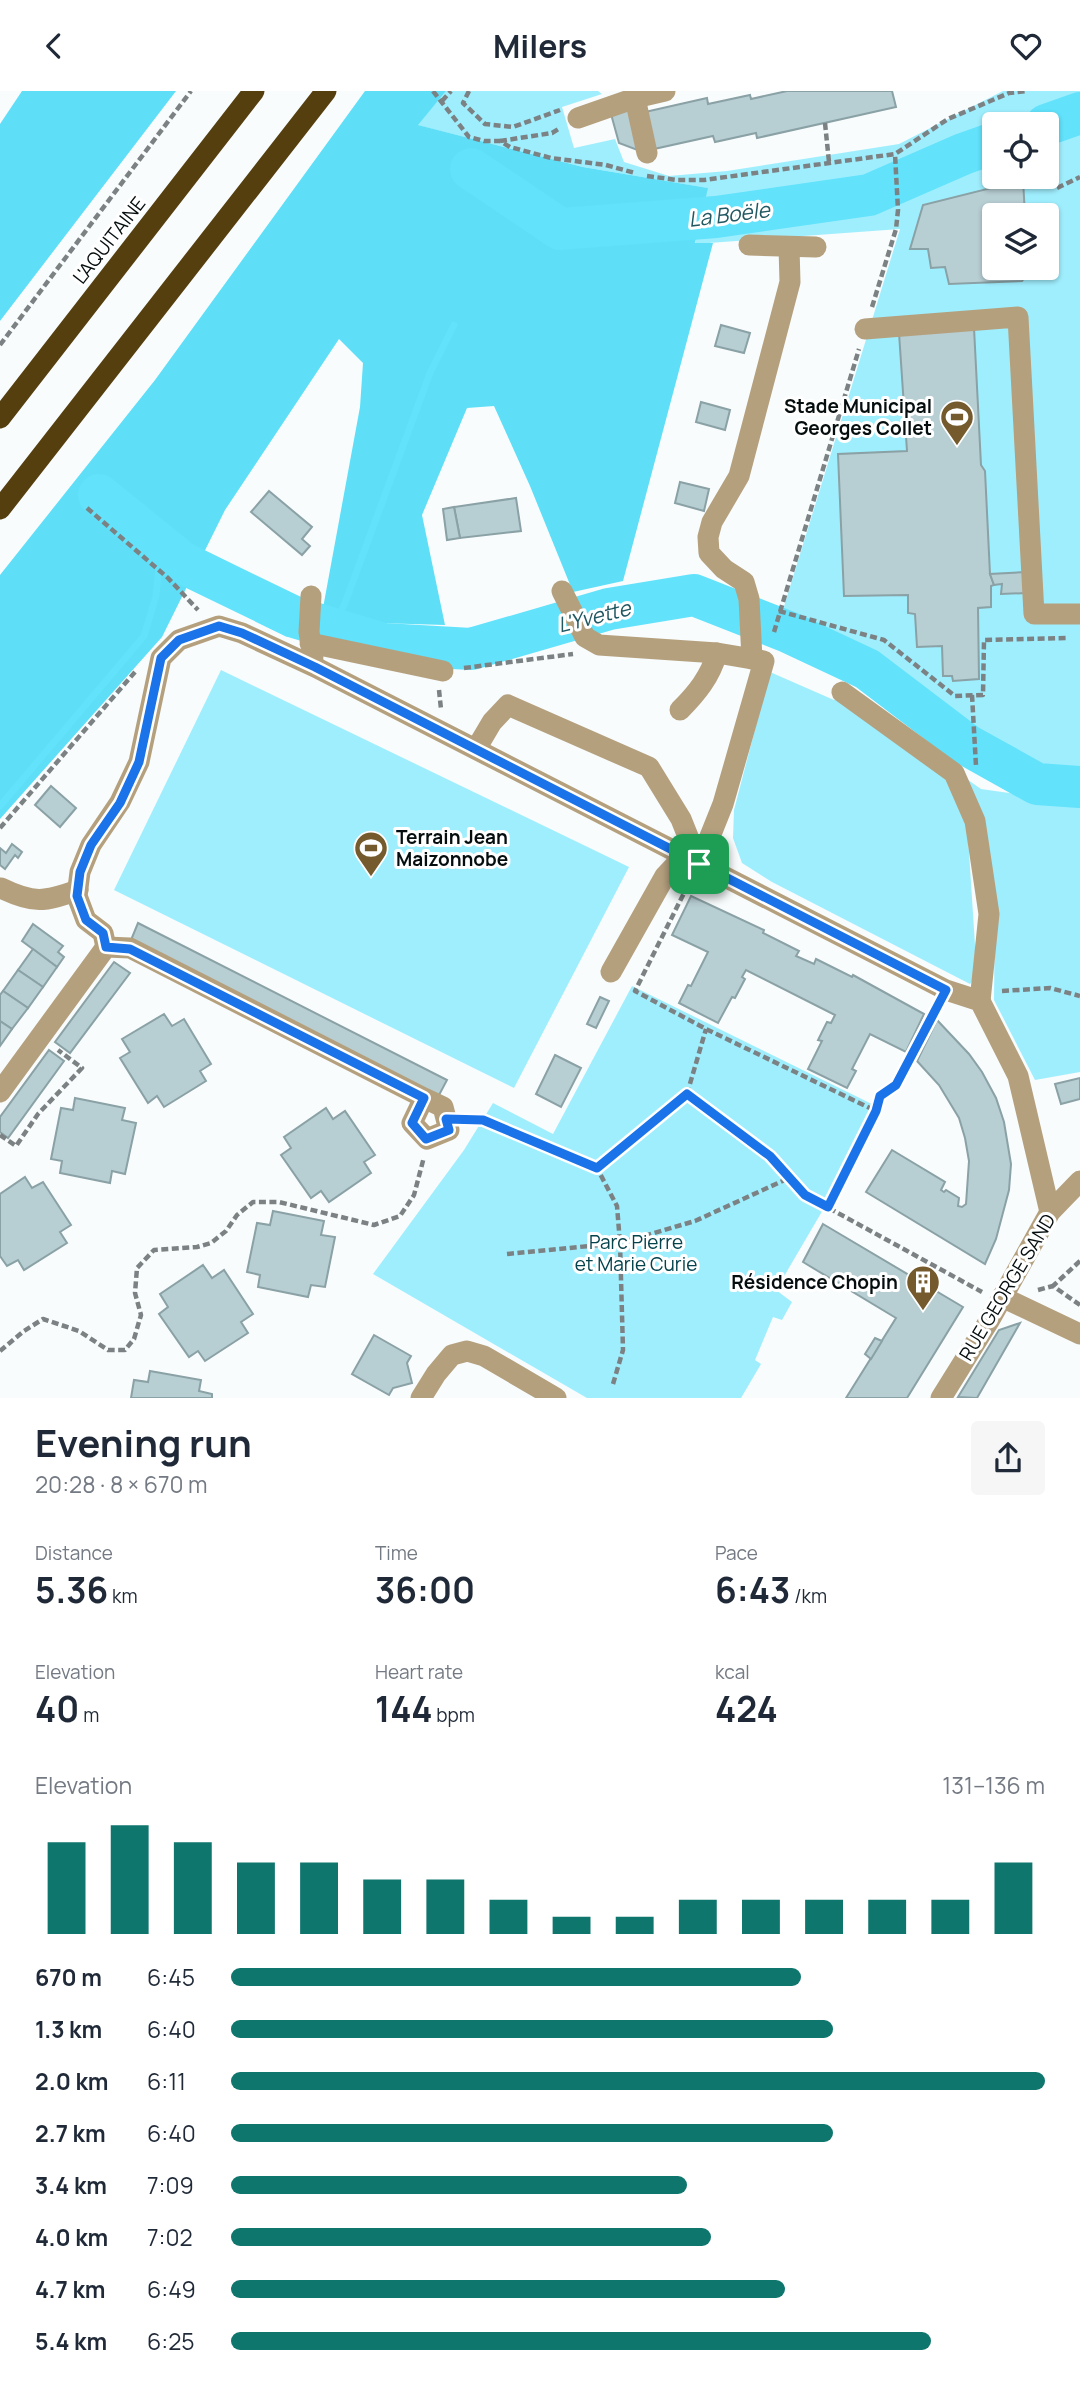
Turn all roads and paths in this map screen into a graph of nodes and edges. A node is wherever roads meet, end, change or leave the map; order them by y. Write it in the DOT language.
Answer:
graph roads {
  1 [pos="191,91"];
  2 [pos="254,91"];
  3 [pos="326,91"];
  4 [pos="433,91"];
  5 [pos="451,91"];
  6 [pos="469,91"];
  7 [pos="662,91"];
  8 [pos="1027,91"];
  9 [pos="1008,92"];
  10 [pos="635,97"];
  11 [pos="442,101"];
  12 [pos="571,113"];
  13 [pos="825,123"];
  14 [pos="500,141"];
  15 [pos="647,153"];
  16 [pos="895,154"];
  17 [pos="830,162"];
  18 [pos="1080,177"];
  19 [pos="1059,187"];
  20 [pos="749,245"];
  21 [pos="789,247"];
  22 [pos="816,247"];
  23 [pos="865,329"];
  24 [pos="0,345"];
  25 [pos="0,418"];
  26 [pos="87,508"];
  27 [pos="0,509"];
  28 [pos="168,578"];
  29 [pos="311,600"];
  30 [pos="570,608"];
  31 [pos="196,610"];
  32 [pos="779,611"];
  33 [pos="1080,614"];
  34 [pos="189,615"];
  35 [pos="776,619"];
  36 [pos="310,637"];
  37 [pos="1080,638"];
  38 [pos="752,652"];
  39 [pos="717,653"];
  40 [pos="581,654"];
  41 [pos="161,658"];
  42 [pos="315,667"];
  43 [pos="443,671"];
  44 [pos="842,692"];
  45 [pos="972,695"];
  46 [pos="680,710"];
  47 [pos="446,734"];
  48 [pos="476,750"];
  49 [pos="975,756"];
  50 [pos="0,828"];
  51 [pos="691,860"];
  52 [pos="1,888"];
  53 [pos="78,890"];
  54 [pos="106,947"];
  55 [pos="611,972"];
  56 [pos="946,990"];
  57 [pos="1080,996"];
  58 [pos="980,1001"];
  59 [pos="706,1029"];
  60 [pos="41,1036"];
  61 [pos="0,1092"];
  62 [pos="687,1094"];
  63 [pos="424,1098"];
  64 [pos="876,1111"];
  65 [pos="446,1119"];
  66 [pos="0,1135"];
  67 [pos="426,1139"];
  68 [pos="597,1168"];
  69 [pos="789,1178"];
  70 [pos="1080,1181"];
  71 [pos="828,1207"];
  72 [pos="1050,1212"];
  73 [pos="620,1243"];
  74 [pos="507,1254"];
  75 [pos="1080,1261"];
  76 [pos="1002,1297"];
  77 [pos="1080,1305"];
  78 [pos="1080,1334"];
  79 [pos="0,1351"];
  80 [pos="613,1384"];
  81 [pos="421,1398"];
  82 [pos="556,1398"];
  83 [pos="941,1398"];
  1 -- 24 [label="path"];
  2 -- 25 [label="highway, L'AQUITAINE"];
  3 -- 27 [label="highway"];
  4 -- 11 [label="path"];
  5 -- 11 [label="path"];
  6 -- 12 [label="path"];
  7 -- 10 [label="street"];
  8 -- 9 [label="path"];
  9 -- 16 [label="path"];
  10 -- 12 [label="street"];
  10 -- 15 [label="street"];
  11 -- 14 [label="path"];
  12 -- 14 [label="path"];
  13 -- 17 [label="path"];
  14 -- 17 [label="path"];
  16 -- 17 [label="path"];
  16 -- 23 [label="path"];
  18 -- 19 [label="path"];
  20 -- 21 [label="street"];
  21 -- 22 [label="street"];
  21 -- 38 [label="street"];
  23 -- 32 [label="path"];
  23 -- 33 [label="street"];
  26 -- 28 [label="path"];
  29 -- 36 [label="street"];
  30 -- 39 [label="street"];
  31 -- 34 [label="path"];
  32 -- 35 [label="path"];
  32 -- 45 [label="path"];
  36 -- 42 [label="street"];
  36 -- 43 [label="street"];
  37 -- 45 [label="path"];
  38 -- 39 [label="street"];
  38 -- 51 [label="street"];
  39 -- 46 [label="street"];
  40 -- 43 [label="path"];
  41 -- 42 [label="street"];
  41 -- 50 [label="path"];
  41 -- 53 [label="street"];
  42 -- 47 [label="street"];
  43 -- 47 [label="path"];
  44 -- 58 [label="street"];
  45 -- 49 [label="path"];
  47 -- 48 [label="street"];
  48 -- 51 [label="street"];
  48 -- 51 [label="street"];
  51 -- 55 [label="street"];
  51 -- 56 [label="street"];
  51 -- 59 [label="path"];
  52 -- 53 [label="street"];
  53 -- 54 [label="street"];
  54 -- 60 [label="street"];
  54 -- 63 [label="street"];
  56 -- 58 [label="street"];
  56 -- 64 [label="path"];
  57 -- 58 [label="path"];
  58 -- 72 [label="street"];
  59 -- 62 [label="path"];
  59 -- 64 [label="path"];
  60 -- 61 [label="street"];
  60 -- 66 [label="path"];
  62 -- 68 [label="path"];
  62 -- 69 [label="path"];
  63 -- 65 [label="street"];
  63 -- 67 [label="street"];
  64 -- 71 [label="path"];
  65 -- 67 [label="street"];
  65 -- 68 [label="path"];
  67 -- 79 [label="path"];
  68 -- 73 [label="path"];
  69 -- 71 [label="path"];
  69 -- 73 [label="path"];
  70 -- 72 [label="street, RUE GEORGE SAND"];
  71 -- 76 [label="path"];
  72 -- 76 [label="street, RUE GEORGE SAND"];
  73 -- 74 [label="path"];
  73 -- 80 [label="path"];
  75 -- 77 [label="path"];
  76 -- 78 [label="street"];
  76 -- 83 [label="street, RUE GEORGE SAND"];
  81 -- 82 [label="street"];
}
